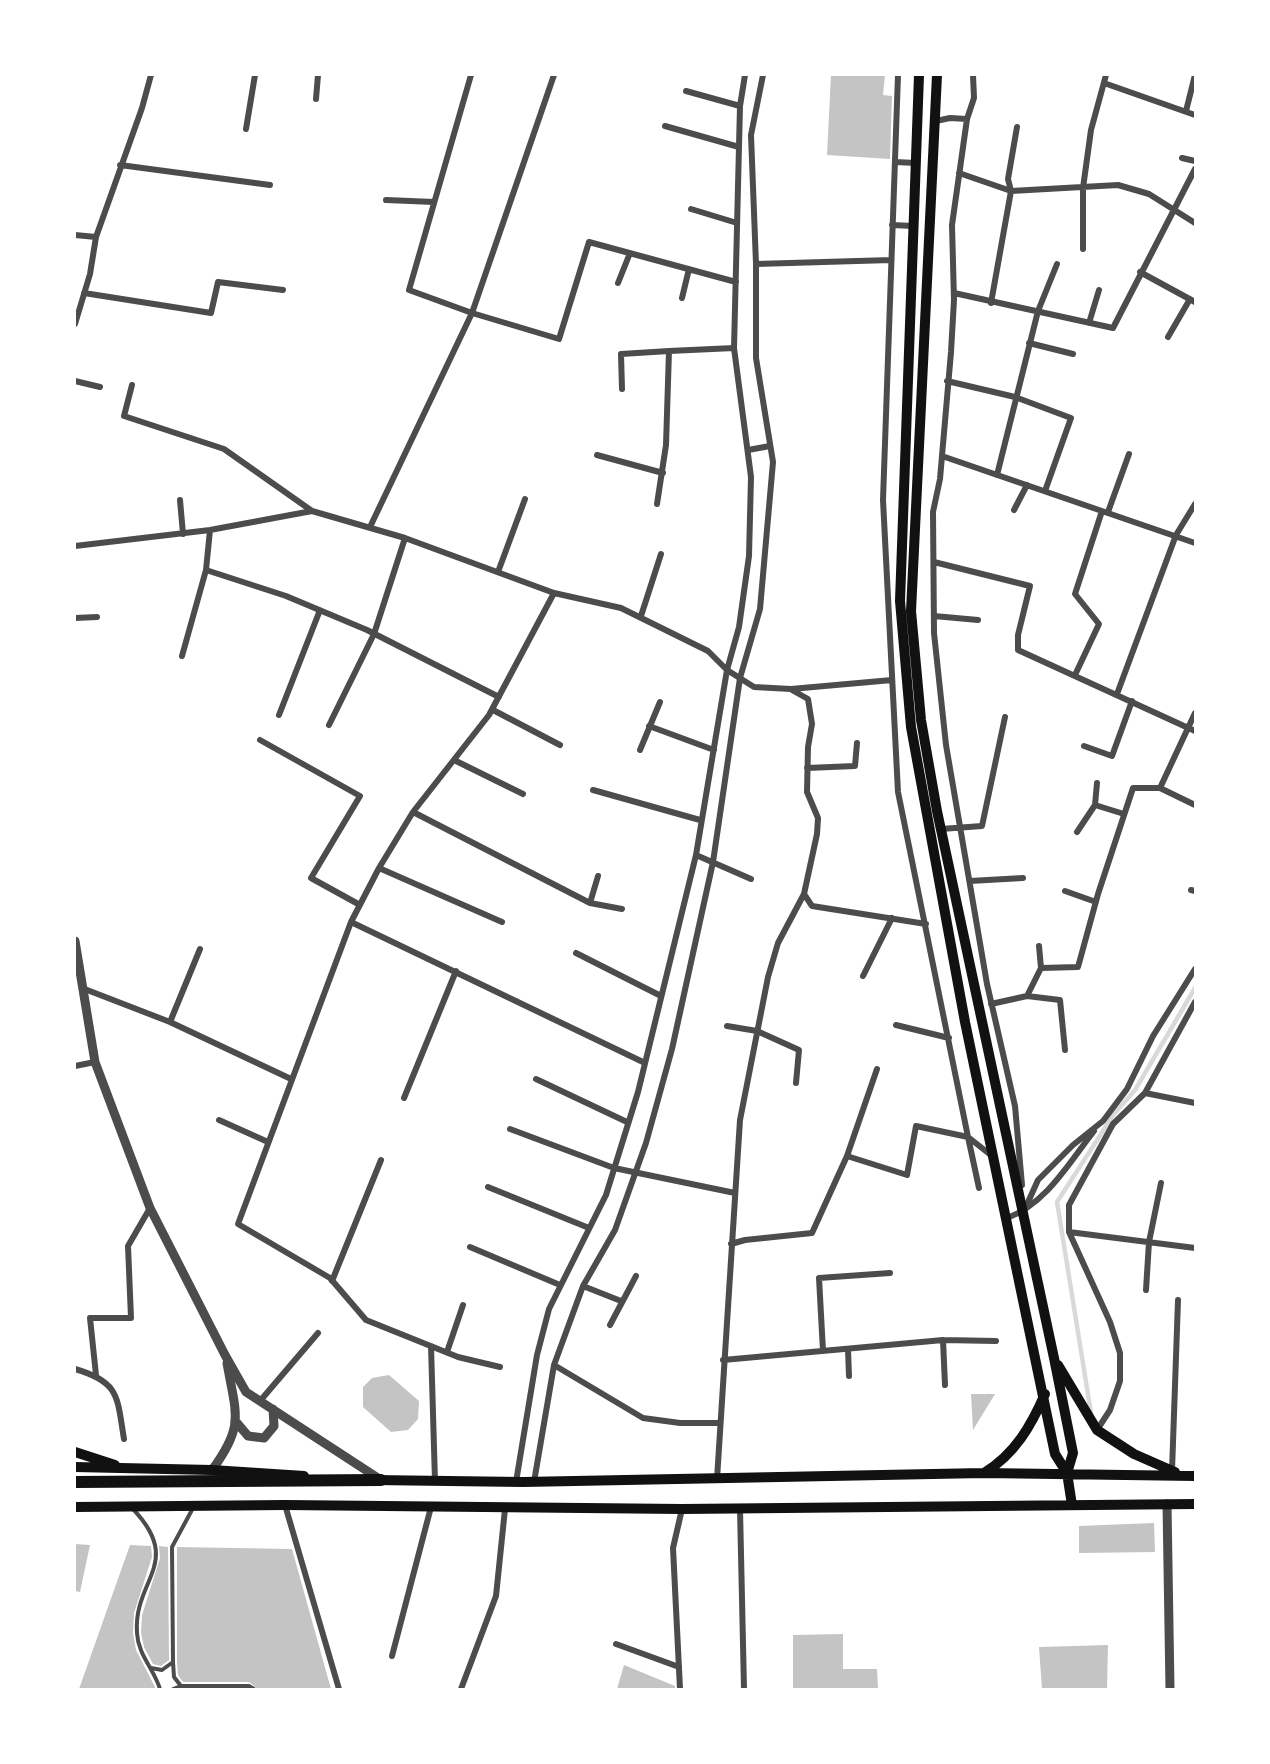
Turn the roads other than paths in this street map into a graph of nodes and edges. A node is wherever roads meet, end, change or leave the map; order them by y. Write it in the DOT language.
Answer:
graph roads {
  1 [pos="151,75"];
  2 [pos="255,75"];
  3 [pos="318,75"];
  4 [pos="471,75"];
  5 [pos="554,75"];
  6 [pos="745,75"];
  7 [pos="763,75"];
  8 [pos="898,75"];
  9 [pos="919,75"];
  10 [pos="937,75"];
  11 [pos="974,75"];
  12 [pos="1106,75"];
  13 [pos="1195,75"];
  14 [pos="1104,82"];
  15 [pos="686,91"];
  16 [pos="316,99"];
  17 [pos="740,106"];
  18 [pos="1186,111"];
  19 [pos="1195,115"];
  20 [pos="968,119"];
  21 [pos="936,121"];
  22 [pos="665,126"];
  23 [pos="1017,127"];
  24 [pos="246,129"];
  25 [pos="739,147"];
  26 [pos="1182,158"];
  27 [pos="1195,161"];
  28 [pos="895,162"];
  29 [pos="916,163"];
  30 [pos="120,165"];
  31 [pos="1195,170"];
  32 [pos="959,174"];
  33 [pos="270,185"];
  34 [pos="1083,188"];
  35 [pos="1011,191"];
  36 [pos="386,200"];
  37 [pos="434,202"];
  38 [pos="690,209"];
  39 [pos="1173,209"];
  40 [pos="737,223"];
  41 [pos="1195,223"];
  42 [pos="892,225"];
  43 [pos="913,226"];
  44 [pos="75,235"];
  45 [pos="96,237"];
  46 [pos="1083,249"];
  47 [pos="630,253"];
  48 [pos="891,260"];
  49 [pos="756,264"];
  50 [pos="1057,264"];
  51 [pos="689,269"];
  52 [pos="1140,272"];
  53 [pos="736,282"];
  54 [pos="618,283"];
  55 [pos="283,290"];
  56 [pos="1099,290"];
  57 [pos="84,293"];
  58 [pos="954,293"];
  59 [pos="682,298"];
  60 [pos="1193,300"];
  61 [pos="991,303"];
  62 [pos="1038,311"];
  63 [pos="472,313"];
  64 [pos="1089,322"];
  65 [pos="75,324"];
  66 [pos="1168,337"];
  67 [pos="1029,343"];
  68 [pos="734,348"];
  69 [pos="669,351"];
  70 [pos="1073,354"];
  71 [pos="75,381"];
  72 [pos="946,381"];
  73 [pos="132,385"];
  74 [pos="100,387"];
  75 [pos="622,389"];
  76 [pos="1016,397"];
  77 [pos="770,446"];
  78 [pos="748,450"];
  79 [pos="1129,454"];
  80 [pos="597,455"];
  81 [pos="942,456"];
  82 [pos="663,473"];
  83 [pos="997,475"];
  84 [pos="1027,485"];
  85 [pos="1045,491"];
  86 [pos="525,499"];
  87 [pos="180,500"];
  88 [pos="657,504"];
  89 [pos="1195,504"];
  90 [pos="1014,510"];
  91 [pos="312,512"];
  92 [pos="1105,512"];
  93 [pos="370,527"];
  94 [pos="210,530"];
  95 [pos="183,534"];
  96 [pos="1176,535"];
  97 [pos="405,538"];
  98 [pos="1195,543"];
  99 [pos="75,546"];
  100 [pos="661,554"];
  101 [pos="934,562"];
  102 [pos="206,570"];
  103 [pos="498,572"];
  104 [pos="554,593"];
  105 [pos="320,610"];
  106 [pos="640,616"];
  107 [pos="934,616"];
  108 [pos="97,617"];
  109 [pos="75,618"];
  110 [pos="978,620"];
  111 [pos="374,634"];
  112 [pos="182,656"];
  113 [pos="727,670"];
  114 [pos="1075,675"];
  115 [pos="740,678"];
  116 [pos="892,680"];
  117 [pos="791,689"];
  118 [pos="1117,694"];
  119 [pos="499,697"];
  120 [pos="1132,701"];
  121 [pos="660,702"];
  122 [pos="492,710"];
  123 [pos="1195,713"];
  124 [pos="279,715"];
  125 [pos="1005,717"];
  126 [pos="330,725"];
  127 [pos="649,726"];
  128 [pos="1187,727"];
  129 [pos="1195,731"];
  130 [pos="260,740"];
  131 [pos="857,743"];
  132 [pos="560,745"];
  133 [pos="1084,746"];
  134 [pos="640,750"];
  135 [pos="714,750"];
  136 [pos="454,760"];
  137 [pos="807,768"];
  138 [pos="1097,783"];
  139 [pos="1160,788"];
  140 [pos="593,790"];
  141 [pos="523,794"];
  142 [pos="704,797"];
  143 [pos="720,801"];
  144 [pos="1095,805"];
  145 [pos="1195,805"];
  146 [pos="413,812"];
  147 [pos="1124,814"];
  148 [pos="700,820"];
  149 [pos="961,826"];
  150 [pos="941,829"];
  151 [pos="1077,832"];
  152 [pos="696,855"];
  153 [pos="713,862"];
  154 [pos="379,868"];
  155 [pos="597,876"];
  156 [pos="1023,878"];
  157 [pos="751,879"];
  158 [pos="970,881"];
  159 [pos="1065,891"];
  160 [pos="804,894"];
  161 [pos="1096,902"];
  162 [pos="590,903"];
  163 [pos="360,905"];
  164 [pos="622,909"];
  165 [pos="892,918"];
  166 [pos="351,922"];
  167 [pos="502,922"];
  168 [pos="926,924"];
  169 [pos="75,940"];
  170 [pos="1040,946"];
  171 [pos="200,949"];
  172 [pos="576,952"];
  173 [pos="1041,968"];
  174 [pos="1195,969"];
  175 [pos="456,971"];
  176 [pos="863,976"];
  177 [pos="82,988"];
  178 [pos="662,996"];
  179 [pos="1027,996"];
  180 [pos="1195,1002"];
  181 [pos="991,1004"];
  182 [pos="170,1022"];
  183 [pos="896,1025"];
  184 [pos="727,1026"];
  185 [pos="757,1031"];
  186 [pos="949,1038"];
  187 [pos="1065,1050"];
  188 [pos="95,1062"];
  189 [pos="645,1063"];
  190 [pos="75,1065"];
  191 [pos="877,1069"];
  192 [pos="291,1079"];
  193 [pos="536,1079"];
  194 [pos="796,1083"];
  195 [pos="1145,1093"];
  196 [pos="404,1098"];
  197 [pos="1195,1103"];
  198 [pos="219,1120"];
  199 [pos="1103,1121"];
  200 [pos="627,1122"];
  201 [pos="1113,1124"];
  202 [pos="510,1129"];
  203 [pos="968,1137"];
  204 [pos="268,1142"];
  205 [pos="847,1156"];
  206 [pos="993,1156"];
  207 [pos="381,1160"];
  208 [pos="614,1168"];
  209 [pos="635,1172"];
  210 [pos="1161,1183"];
  211 [pos="488,1187"];
  212 [pos="979,1188"];
  213 [pos="735,1192"];
  214 [pos="150,1208"];
  215 [pos="1024,1212"];
  216 [pos="1007,1218"];
  217 [pos="589,1228"];
  218 [pos="1069,1232"];
  219 [pos="1149,1242"];
  220 [pos="731,1244"];
  221 [pos="470,1247"];
  222 [pos="1195,1248"];
  223 [pos="890,1273"];
  224 [pos="636,1276"];
  225 [pos="332,1281"];
  226 [pos="560,1285"];
  227 [pos="583,1286"];
  228 [pos="1146,1290"];
  229 [pos="1178,1300"];
  230 [pos="621,1301"];
  231 [pos="463,1305"];
  232 [pos="610,1325"];
  233 [pos="318,1333"];
  234 [pos="943,1340"];
  235 [pos="996,1341"];
  236 [pos="431,1346"];
  237 [pos="848,1349"];
  238 [pos="823,1351"];
  239 [pos="447,1352"];
  240 [pos="225,1355"];
  241 [pos="1054,1358"];
  242 [pos="723,1360"];
  243 [pos="554,1365"];
  244 [pos="500,1367"];
  245 [pos="75,1369"];
  246 [pos="96,1375"];
  247 [pos="849,1376"];
  248 [pos="945,1384"];
  249 [pos="1045,1394"];
  250 [pos="260,1401"];
  251 [pos="273,1409"];
  252 [pos="237,1423"];
  253 [pos="720,1423"];
  254 [pos="1097,1430"];
  255 [pos="124,1439"];
  256 [pos="75,1452"];
  257 [pos="75,1467"];
  258 [pos="124,1468"];
  259 [pos="212,1470"];
  260 [pos="1172,1471"];
  261 [pos="984,1473"];
  262 [pos="1067,1473"];
  263 [pos="1192,1476"];
  264 [pos="381,1480"];
  265 [pos="717,1480"];
  266 [pos="435,1481"];
  267 [pos="75,1482"];
  268 [pos="516,1482"];
  269 [pos="534,1482"];
  270 [pos="1167,1504"];
  271 [pos="1195,1504"];
  272 [pos="196,1505"];
  273 [pos="285,1505"];
  274 [pos="1072,1505"];
  275 [pos="130,1506"];
  276 [pos="75,1507"];
  277 [pos="431,1507"];
  278 [pos="505,1509"];
  279 [pos="682,1509"];
  280 [pos="740,1509"];
  281 [pos="616,1644"];
  282 [pos="392,1656"];
  283 [pos="173,1662"];
  284 [pos="679,1667"];
  285 [pos="150,1668"];
  286 [pos="181,1686"];
  287 [pos="160,1689"];
  288 [pos="173,1689"];
  289 [pos="254,1689"];
  290 [pos="339,1689"];
  291 [pos="461,1689"];
  292 [pos="680,1689"];
  293 [pos="744,1689"];
  294 [pos="1170,1689"];
  1 -- 30 [label="street"];
  2 -- 24 [label="street"];
  3 -- 16 [label="street"];
  4 -- 37 [label="street"];
  5 -- 63 [label="street"];
  6 -- 17 [label="street"];
  7 -- 49 [label="street"];
  8 -- 28 [label="street"];
  9 -- 29 [label="main road"];
  10 -- 21 [label="main road"];
  11 -- 20 [label="street"];
  12 -- 14 [label="street"];
  13 -- 18 [label="street"];
  14 -- 18 [label="street"];
  14 -- 34 [label="street"];
  15 -- 17 [label="street"];
  17 -- 25 [label="street"];
  18 -- 19 [label="street"];
  20 -- 21 [label="street"];
  20 -- 32 [label="street"];
  21 -- 150 [label="main road"];
  22 -- 25 [label="street"];
  23 -- 35 [label="street"];
  25 -- 40 [label="street"];
  26 -- 27 [label="street"];
  28 -- 29 [label="street"];
  28 -- 42 [label="street"];
  29 -- 43 [label="main road"];
  30 -- 33 [label="street"];
  30 -- 45 [label="street"];
  31 -- 39 [label="street"];
  32 -- 35 [label="street"];
  32 -- 58 [label="street"];
  34 -- 35 [label="street"];
  34 -- 39 [label="street"];
  34 -- 46 [label="street"];
  35 -- 61 [label="street"];
  36 -- 37 [label="street"];
  37 -- 63 [label="street"];
  38 -- 40 [label="street"];
  39 -- 41 [label="street"];
  39 -- 52 [label="street"];
  40 -- 53 [label="street"];
  42 -- 43 [label="street"];
  42 -- 48 [label="street"];
  43 -- 206 [label="main road"];
  44 -- 45 [label="street"];
  45 -- 57 [label="street"];
  47 -- 51 [label="street"];
  47 -- 54 [label="street"];
  47 -- 63 [label="street"];
  48 -- 49 [label="street"];
  48 -- 116 [label="street"];
  49 -- 77 [label="street"];
  50 -- 62 [label="street"];
  51 -- 53 [label="street"];
  51 -- 59 [label="street"];
  52 -- 60 [label="street"];
  52 -- 64 [label="street"];
  53 -- 68 [label="street"];
  55 -- 57 [label="street"];
  56 -- 64 [label="street"];
  57 -- 65 [label="street"];
  58 -- 61 [label="street"];
  58 -- 72 [label="street"];
  60 -- 66 [label="street"];
  61 -- 62 [label="street"];
  62 -- 64 [label="street"];
  62 -- 67 [label="street"];
  63 -- 93 [label="street"];
  67 -- 70 [label="street"];
  67 -- 76 [label="street"];
  68 -- 69 [label="street"];
  68 -- 78 [label="street"];
  69 -- 75 [label="street"];
  69 -- 82 [label="street"];
  71 -- 74 [label="street"];
  72 -- 76 [label="street"];
  72 -- 81 [label="street"];
  73 -- 91 [label="street"];
  76 -- 83 [label="street"];
  76 -- 85 [label="street"];
  77 -- 78 [label="street"];
  77 -- 115 [label="street"];
  78 -- 113 [label="street"];
  79 -- 92 [label="street"];
  80 -- 82 [label="street"];
  81 -- 83 [label="street"];
  81 -- 101 [label="street"];
  82 -- 88 [label="street"];
  83 -- 84 [label="street"];
  84 -- 85 [label="street"];
  84 -- 90 [label="street"];
  85 -- 92 [label="street"];
  86 -- 103 [label="street"];
  87 -- 95 [label="street"];
  89 -- 96 [label="street"];
  91 -- 93 [label="street"];
  91 -- 94 [label="street"];
  92 -- 96 [label="street"];
  92 -- 114 [label="street"];
  93 -- 97 [label="street"];
  94 -- 95 [label="street"];
  94 -- 102 [label="street"];
  95 -- 99 [label="street"];
  96 -- 98 [label="street"];
  96 -- 118 [label="street"];
  97 -- 103 [label="street"];
  97 -- 111 [label="street"];
  100 -- 106 [label="street"];
  101 -- 107 [label="street"];
  101 -- 114 [label="street"];
  102 -- 105 [label="street"];
  102 -- 112 [label="street"];
  103 -- 104 [label="street"];
  104 -- 106 [label="street"];
  104 -- 119 [label="street"];
  105 -- 111 [label="street"];
  105 -- 124 [label="street"];
  106 -- 113 [label="street"];
  107 -- 110 [label="street"];
  107 -- 149 [label="street"];
  108 -- 109 [label="street"];
  111 -- 119 [label="street"];
  111 -- 126 [label="street"];
  113 -- 115 [label="street"];
  113 -- 135 [label="street"];
  114 -- 118 [label="street"];
  115 -- 117 [label="street"];
  115 -- 143 [label="street"];
  116 -- 117 [label="street"];
  116 -- 168 [label="street"];
  117 -- 137 [label="street"];
  118 -- 120 [label="street"];
  119 -- 122 [label="street"];
  120 -- 128 [label="street"];
  120 -- 133 [label="street"];
  121 -- 127 [label="street"];
  122 -- 132 [label="street"];
  122 -- 136 [label="street"];
  123 -- 128 [label="street"];
  125 -- 149 [label="street"];
  127 -- 134 [label="street"];
  127 -- 135 [label="street"];
  128 -- 129 [label="street"];
  128 -- 139 [label="street"];
  130 -- 163 [label="street"];
  131 -- 137 [label="street"];
  135 -- 142 [label="street"];
  136 -- 141 [label="street"];
  136 -- 146 [label="street"];
  137 -- 160 [label="street"];
  138 -- 144 [label="street"];
  139 -- 145 [label="street"];
  139 -- 147 [label="street"];
  140 -- 148 [label="street"];
  142 -- 143 [label="street"];
  142 -- 148 [label="street"];
  143 -- 153 [label="street"];
  144 -- 147 [label="street"];
  144 -- 151 [label="street"];
  146 -- 154 [label="street"];
  146 -- 162 [label="street"];
  147 -- 161 [label="street"];
  148 -- 152 [label="street"];
  149 -- 150 [label="street"];
  149 -- 158 [label="street"];
  150 -- 215 [label="main road"];
  152 -- 153 [label="street"];
  152 -- 178 [label="street"];
  153 -- 157 [label="street"];
  153 -- 209 [label="street"];
  154 -- 163 [label="street"];
  154 -- 167 [label="street"];
  155 -- 162 [label="street"];
  156 -- 158 [label="street"];
  158 -- 181 [label="street"];
  159 -- 161 [label="street"];
  160 -- 165 [label="street"];
  160 -- 185 [label="street"];
  161 -- 173 [label="street"];
  162 -- 164 [label="street"];
  163 -- 166 [label="street"];
  165 -- 168 [label="street"];
  165 -- 176 [label="street"];
  166 -- 175 [label="street"];
  166 -- 192 [label="street"];
  168 -- 186 [label="street"];
  169 -- 177 [label="street"];
  170 -- 173 [label="street"];
  171 -- 182 [label="street"];
  172 -- 178 [label="street"];
  173 -- 179 [label="street"];
  174 -- 199 [label="street"];
  175 -- 189 [label="street"];
  175 -- 196 [label="street"];
  177 -- 182 [label="street"];
  177 -- 188 [label="street"];
  178 -- 189 [label="street"];
  179 -- 181 [label="street"];
  179 -- 187 [label="street"];
  180 -- 195 [label="street"];
  181 -- 215 [label="street"];
  182 -- 192 [label="street"];
  183 -- 186 [label="street"];
  184 -- 185 [label="street"];
  185 -- 194 [label="street"];
  185 -- 213 [label="street"];
  186 -- 203 [label="street"];
  188 -- 190 [label="street"];
  188 -- 214 [label="street"];
  189 -- 200 [label="street"];
  191 -- 205 [label="street"];
  192 -- 204 [label="street"];
  193 -- 200 [label="street"];
  195 -- 197 [label="street"];
  195 -- 201 [label="street"];
  198 -- 204 [label="street"];
  199 -- 201 [label="street"];
  199 -- 215 [label="street"];
  199 -- 215 [label="street"];
  200 -- 208 [label="street"];
  201 -- 218 [label="street"];
  202 -- 208 [label="street"];
  203 -- 205 [label="street"];
  203 -- 206 [label="street"];
  203 -- 212 [label="street"];
  204 -- 225 [label="street"];
  205 -- 220 [label="street"];
  206 -- 216 [label="main road"];
  207 -- 225 [label="street"];
  208 -- 209 [label="street"];
  208 -- 217 [label="street"];
  209 -- 213 [label="street"];
  209 -- 227 [label="street"];
  210 -- 219 [label="street"];
  211 -- 217 [label="street"];
  213 -- 220 [label="street"];
  214 -- 240 [label="street"];
  214 -- 246 [label="street"];
  215 -- 216 [label="street"];
  215 -- 241 [label="main road"];
  216 -- 249 [label="main road"];
  217 -- 226 [label="street"];
  218 -- 219 [label="street"];
  218 -- 254 [label="street"];
  219 -- 222 [label="street"];
  219 -- 228 [label="street"];
  220 -- 242 [label="street"];
  221 -- 226 [label="street"];
  223 -- 238 [label="street"];
  224 -- 230 [label="street"];
  225 -- 236 [label="street"];
  226 -- 268 [label="street"];
  227 -- 230 [label="street"];
  227 -- 243 [label="street"];
  229 -- 260 [label="street"];
  230 -- 232 [label="street"];
  231 -- 239 [label="street"];
  233 -- 250 [label="street"];
  234 -- 235 [label="street"];
  234 -- 237 [label="street"];
  234 -- 248 [label="street"];
  236 -- 239 [label="street"];
  236 -- 266 [label="street"];
  237 -- 238 [label="street"];
  237 -- 247 [label="street"];
  238 -- 242 [label="street"];
  239 -- 244 [label="street"];
  240 -- 250 [label="street"];
  240 -- 252 [label="street"];
  241 -- 254 [label="main road"];
  241 -- 262 [label="main road"];
  242 -- 253 [label="street"];
  243 -- 253 [label="street"];
  243 -- 269 [label="street"];
  245 -- 246 [label="street"];
  246 -- 255 [label="street"];
  249 -- 261 [label="main road"];
  249 -- 262 [label="main road"];
  250 -- 251 [label="street"];
  251 -- 252 [label="street"];
  251 -- 264 [label="street"];
  252 -- 259 [label="street"];
  253 -- 265 [label="street"];
  254 -- 260 [label="main road"];
  256 -- 258 [label="main road"];
  257 -- 258 [label="main road"];
  258 -- 259 [label="main road"];
  259 -- 264 [label="main road"];
  260 -- 263 [label="main road"];
  261 -- 262 [label="main road"];
  261 -- 265 [label="main road"];
  262 -- 263 [label="main road"];
  262 -- 274 [label="main road"];
  264 -- 266 [label="main road"];
  264 -- 267 [label="highway"];
  265 -- 269 [label="main road"];
  266 -- 268 [label="main road"];
  268 -- 269 [label="main road"];
  270 -- 271 [label="main road"];
  270 -- 274 [label="main road"];
  270 -- 294 [label="street"];
  272 -- 273 [label="main road"];
  272 -- 275 [label="main road"];
  272 -- 283 [label="lane"];
  273 -- 277 [label="main road"];
  273 -- 290 [label="street"];
  274 -- 280 [label="main road"];
  275 -- 276 [label="main road"];
  275 -- 285 [label="lane"];
  277 -- 278 [label="main road"];
  277 -- 282 [label="street"];
  278 -- 279 [label="main road"];
  278 -- 291 [label="street"];
  279 -- 280 [label="main road"];
  279 -- 284 [label="street"];
  280 -- 293 [label="street"];
  281 -- 284 [label="street"];
  283 -- 285 [label="lane"];
  283 -- 286 [label="lane"];
  284 -- 292 [label="street"];
  285 -- 287 [label="lane"];
  286 -- 288 [label="lane"];
  286 -- 289 [label="lane"];
}
